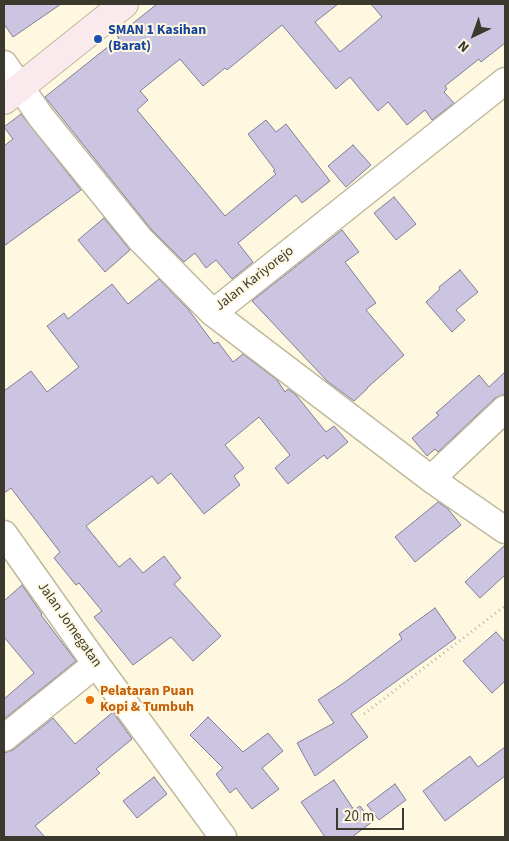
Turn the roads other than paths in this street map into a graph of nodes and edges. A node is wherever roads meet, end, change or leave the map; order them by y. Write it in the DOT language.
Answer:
graph roads {
  1 [pos="124,4"];
  2 [pos="4,64"];
  3 [pos="505,81"];
  4 [pos="12,94"];
  5 [pos="213,313"];
  6 [pos="505,409"];
  7 [pos="431,479"];
  8 [pos="505,530"];
  9 [pos="4,534"];
  10 [pos="96,664"];
  11 [pos="4,738"];
  12 [pos="223,837"];
  1 -- 4 [label="street"];
  2 -- 4 [label="street, Jalan Kariyorejo"];
  3 -- 5 [label="street, Jalan Kariyorejo"];
  4 -- 5 [label="street, Jalan Kariyorejo"];
  5 -- 7 [label="street"];
  6 -- 7 [label="street"];
  7 -- 8 [label="street"];
  9 -- 10 [label="street, Jalan Jomegatan"];
  10 -- 11 [label="street"];
  10 -- 12 [label="street, Jalan Jomegatan"];
}
